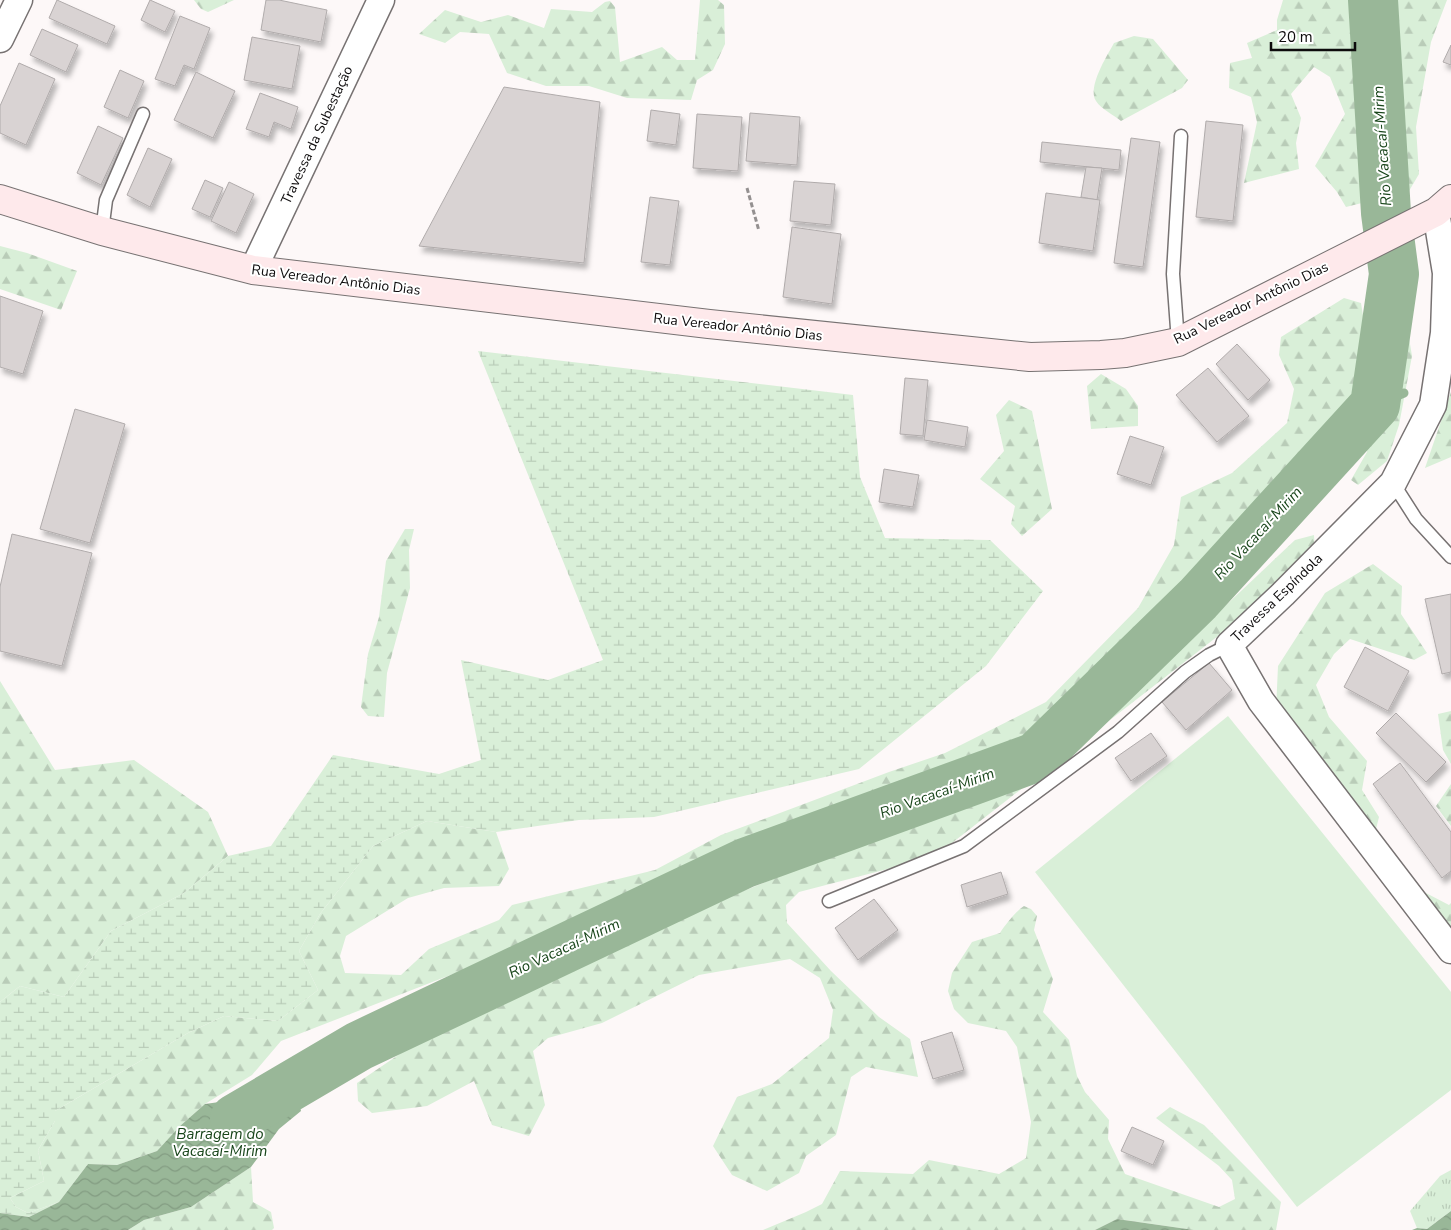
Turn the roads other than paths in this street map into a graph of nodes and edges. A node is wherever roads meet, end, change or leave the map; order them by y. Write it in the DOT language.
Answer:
graph roads {
  1 [pos="19,0"];
  2 [pos="382,0"];
  3 [pos="0,39"];
  4 [pos="143,114"];
  5 [pos="1181,136"];
  6 [pos="0,199"];
  7 [pos="1434,211"];
  8 [pos="102,232"];
  9 [pos="253,270"];
  10 [pos="1178,342"];
  11 [pos="1394,483"];
  12 [pos="1451,557"];
  13 [pos="1229,645"];
  14 [pos="829,901"];
  15 [pos="1451,950"];
  1 -- 3 [label="street"];
  2 -- 9 [label="street, Travessa da Subestação"];
  4 -- 8 [label="lane"];
  5 -- 10 [label="lane"];
  6 -- 8 [label="street, Rua Vereador Antônio Dias"];
  7 -- 10 [label="street, Rua Vereador Antônio Dias"];
  7 -- 11 [label="street, Travessa Espíndola"];
  8 -- 9 [label="street, Rua Vereador Antônio Dias"];
  9 -- 10 [label="street, Rua Vereador Antônio Dias"];
  11 -- 12 [label="lane"];
  11 -- 13 [label="street, Travessa Espíndola"];
  13 -- 14 [label="lane"];
  13 -- 15 [label="street, Travessa Espíndola"];
}
